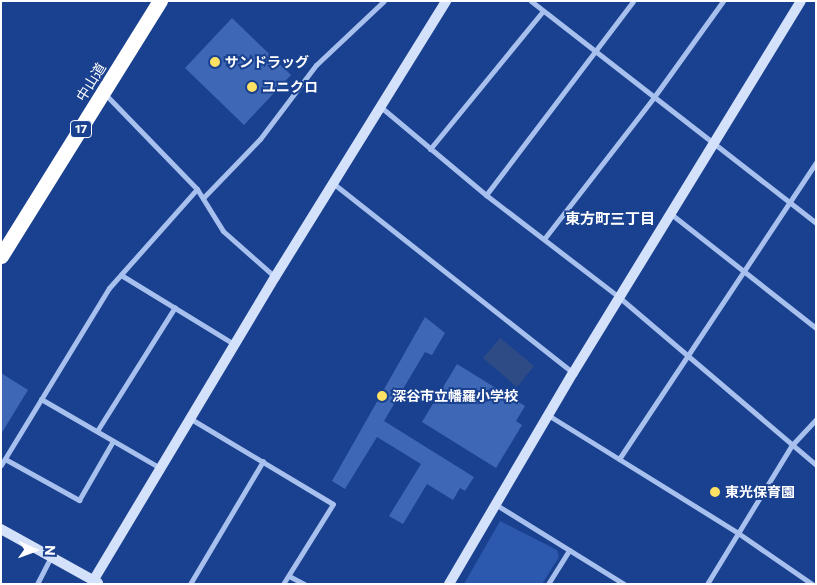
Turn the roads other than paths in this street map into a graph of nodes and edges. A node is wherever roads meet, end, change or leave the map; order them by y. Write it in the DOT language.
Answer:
graph roads {
  1 [pos="160,1"];
  2 [pos="384,1"];
  3 [pos="446,1"];
  4 [pos="531,1"];
  5 [pos="633,1"];
  6 [pos="723,1"];
  7 [pos="801,1"];
  8 [pos="543,11"];
  9 [pos="595,51"];
  10 [pos="103,93"];
  11 [pos="654,98"];
  12 [pos="382,108"];
  13 [pos="714,144"];
  14 [pos="430,149"];
  15 [pos="816,162"];
  16 [pos="334,184"];
  17 [pos="197,189"];
  18 [pos="486,195"];
  19 [pos="203,198"];
  20 [pos="791,204"];
  21 [pos="671,214"];
  22 [pos="816,223"];
  23 [pos="544,239"];
  24 [pos="1,256"];
  25 [pos="745,270"];
  26 [pos="121,275"];
  27 [pos="275,277"];
  28 [pos="620,298"];
  29 [pos="175,307"];
  30 [pos="816,328"];
  31 [pos="234,344"];
  32 [pos="686,355"];
  33 [pos="573,373"];
  34 [pos="41,399"];
  35 [pos="548,415"];
  36 [pos="191,419"];
  37 [pos="816,419"];
  38 [pos="97,431"];
  39 [pos="113,441"];
  40 [pos="792,446"];
  41 [pos="5,459"];
  42 [pos="619,459"];
  43 [pos="263,462"];
  44 [pos="1,465"];
  45 [pos="816,465"];
  46 [pos="160,468"];
  47 [pos="495,504"];
  48 [pos="1,528"];
  49 [pos="738,533"];
  50 [pos="569,550"];
  51 [pos="51,558"];
  52 [pos="289,576"];
  53 [pos="95,583"];
  54 [pos="37,584"];
  55 [pos="190,584"];
  56 [pos="284,584"];
  57 [pos="304,584"];
  58 [pos="449,584"];
  59 [pos="548,584"];
  60 [pos="624,584"];
  61 [pos="707,584"];
  62 [pos="812,584"];
  1 -- 10 [label="highway, 中山道 / 17"];
  2 -- 19 [label="street"];
  3 -- 12 [label="street"];
  4 -- 8 [label="street"];
  5 -- 9 [label="street"];
  6 -- 11 [label="street"];
  7 -- 13 [label="street"];
  8 -- 9 [label="street"];
  8 -- 14 [label="street"];
  9 -- 11 [label="street"];
  9 -- 18 [label="street"];
  10 -- 17 [label="street"];
  10 -- 24 [label="highway, 中山道 / 17"];
  11 -- 13 [label="street"];
  11 -- 23 [label="street"];
  12 -- 14 [label="street"];
  12 -- 16 [label="street"];
  13 -- 20 [label="street"];
  13 -- 21 [label="street"];
  14 -- 18 [label="street"];
  15 -- 20 [label="street"];
  16 -- 27 [label="street"];
  16 -- 33 [label="street"];
  17 -- 19 [label="street"];
  17 -- 26 [label="street"];
  18 -- 23 [label="street"];
  19 -- 27 [label="street"];
  20 -- 22 [label="street"];
  20 -- 25 [label="street"];
  21 -- 25 [label="street"];
  21 -- 28 [label="street"];
  23 -- 28 [label="street"];
  25 -- 30 [label="street"];
  25 -- 32 [label="street"];
  26 -- 29 [label="street"];
  26 -- 34 [label="street"];
  27 -- 31 [label="street"];
  28 -- 32 [label="street"];
  28 -- 33 [label="street"];
  29 -- 31 [label="street"];
  29 -- 38 [label="street"];
  31 -- 36 [label="street"];
  32 -- 40 [label="street"];
  32 -- 42 [label="street"];
  33 -- 35 [label="street"];
  34 -- 38 [label="street"];
  34 -- 41 [label="street"];
  35 -- 42 [label="street"];
  35 -- 47 [label="street"];
  36 -- 43 [label="street"];
  36 -- 46 [label="street"];
  37 -- 40 [label="street"];
  38 -- 39 [label="street"];
  39 -- 41 [label="street"];
  39 -- 46 [label="street"];
  40 -- 45 [label="street"];
  40 -- 49 [label="street"];
  41 -- 44 [label="street"];
  42 -- 49 [label="street"];
  43 -- 52 [label="street"];
  43 -- 55 [label="street"];
  46 -- 53 [label="street"];
  47 -- 50 [label="street"];
  47 -- 58 [label="street"];
  48 -- 51 [label="street"];
  49 -- 61 [label="street"];
  49 -- 62 [label="street"];
  50 -- 59 [label="street"];
  50 -- 60 [label="street"];
  51 -- 53 [label="street"];
  51 -- 54 [label="street"];
  52 -- 56 [label="street"];
  52 -- 57 [label="street"];
}
